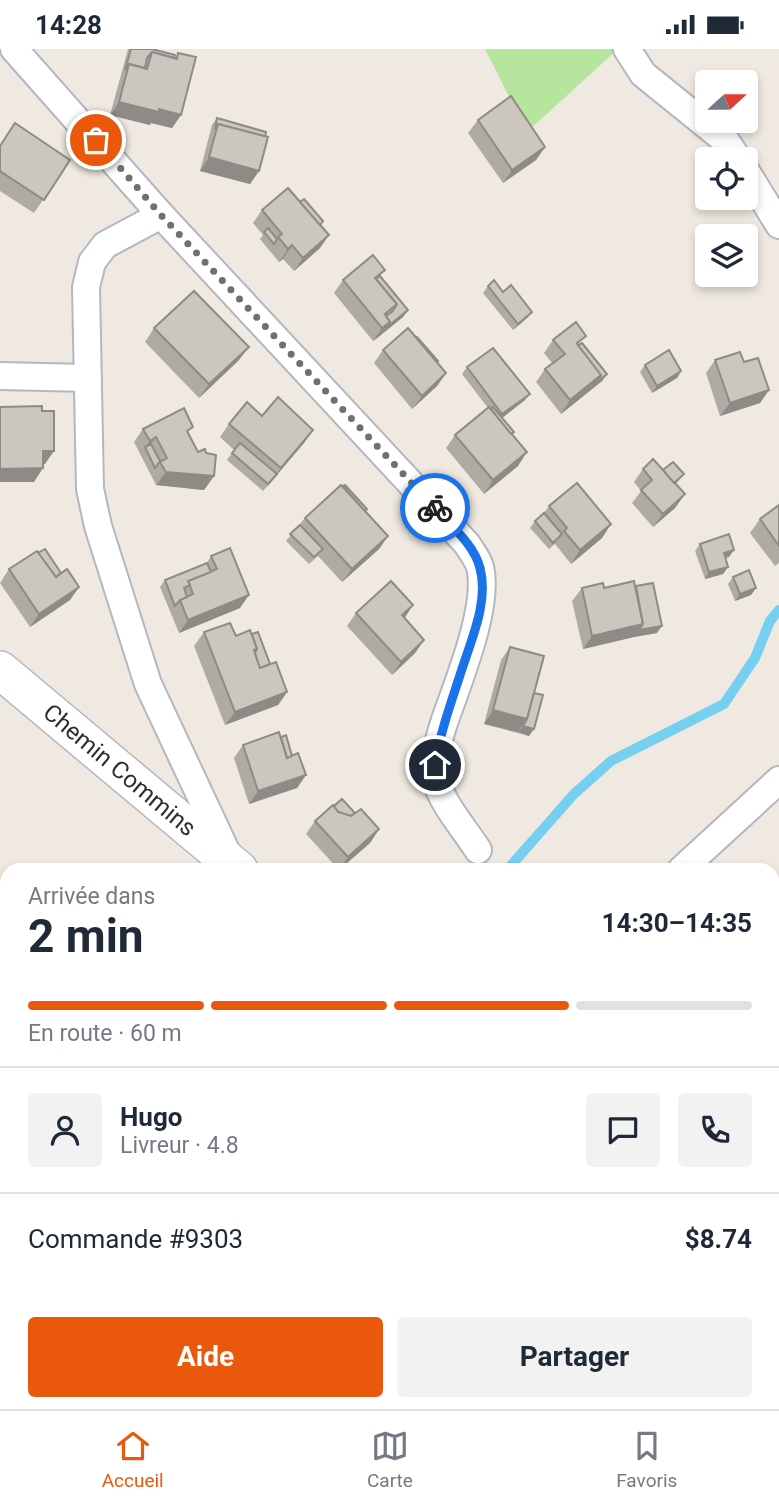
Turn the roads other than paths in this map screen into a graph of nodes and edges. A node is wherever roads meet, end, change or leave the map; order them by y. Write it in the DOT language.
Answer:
graph roads {
  1 [pos="14,49"];
  2 [pos="627,49"];
  3 [pos="730,147"];
  4 [pos="758,191"];
  5 [pos="161,215"];
  6 [pos="779,225"];
  7 [pos="0,376"];
  8 [pos="88,378"];
  9 [pos="0,670"];
  10 [pos="779,780"];
  11 [pos="478,850"];
  12 [pos="230,863"];
  13 [pos="233,863"];
  14 [pos="689,863"];
  1 -- 5 [label="street"];
  2 -- 3 [label="street"];
  4 -- 6 [label="street"];
  5 -- 8 [label="street"];
  5 -- 11 [label="street"];
  7 -- 8 [label="street"];
  8 -- 13 [label="street"];
  9 -- 12 [label="street, Chemin Commins"];
  10 -- 14 [label="street"];
}
